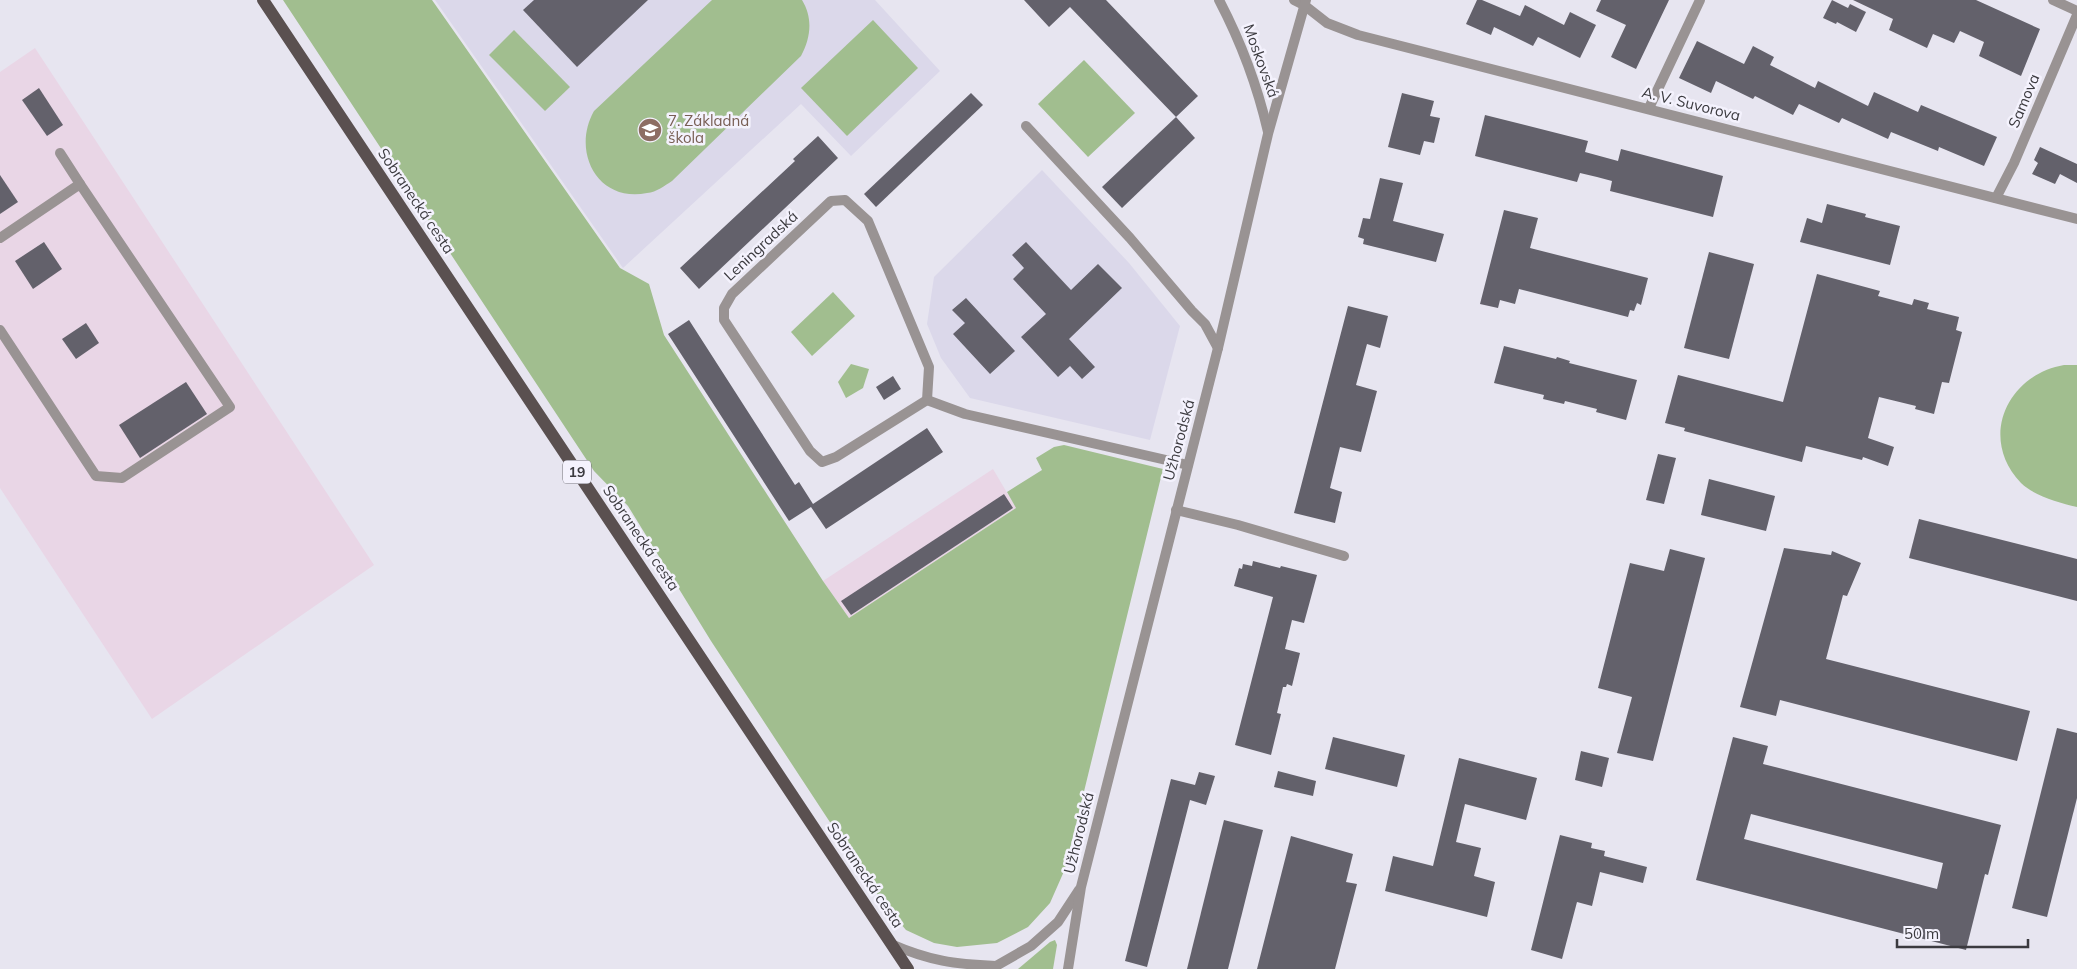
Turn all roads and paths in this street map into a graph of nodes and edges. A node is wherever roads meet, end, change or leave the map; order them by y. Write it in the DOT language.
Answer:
graph roads {
  1 [pos="262,0"];
  2 [pos="1219,0"];
  3 [pos="1294,0"];
  4 [pos="1700,0"];
  5 [pos="2053,0"];
  6 [pos="1305,3"];
  7 [pos="2077,11"];
  8 [pos="2077,15"];
  9 [pos="1649,108"];
  10 [pos="1026,126"];
  11 [pos="1268,134"];
  12 [pos="60,153"];
  13 [pos="80,184"];
  14 [pos="1996,198"];
  15 [pos="2077,219"];
  16 [pos="0,238"];
  17 [pos="0,330"];
  18 [pos="1218,348"];
  19 [pos="927,400"];
  20 [pos="1188,465"];
  21 [pos="1176,510"];
  22 [pos="1344,556"];
  23 [pos="1081,887"];
  24 [pos="891,944"];
  25 [pos="995,968"];
  26 [pos="908,969"];
  27 [pos="1068,969"];
  1 -- 24 [label="main road, Sobranecká cesta / 19"];
  2 -- 11 [label="street, Moskovská"];
  3 -- 6 [label="street"];
  4 -- 9 [label="street"];
  5 -- 7 [label="street"];
  6 -- 9 [label="street, A. V. Suvorova"];
  6 -- 11 [label="street, Užhorodská"];
  8 -- 14 [label="street, Samova"];
  9 -- 14 [label="street, A. V. Suvorova"];
  10 -- 18 [label="street"];
  11 -- 18 [label="street, Užhorodská"];
  12 -- 13 [label="street"];
  13 -- 16 [label="street"];
  13 -- 17 [label="street"];
  14 -- 15 [label="street, A. V. Suvorova"];
  18 -- 20 [label="street, Užhorodská"];
  19 -- 19 [label="street, Leningradská"];
  19 -- 20 [label="street"];
  20 -- 21 [label="street, Užhorodská"];
  21 -- 22 [label="street"];
  21 -- 23 [label="street, Užhorodská"];
  23 -- 25 [label="street, Užhorodská"];
  23 -- 27 [label="street, Užhorodská"];
  24 -- 25 [label="street, Užhorodská"];
  24 -- 26 [label="main road, Sobranecká cesta / 19"];
}
